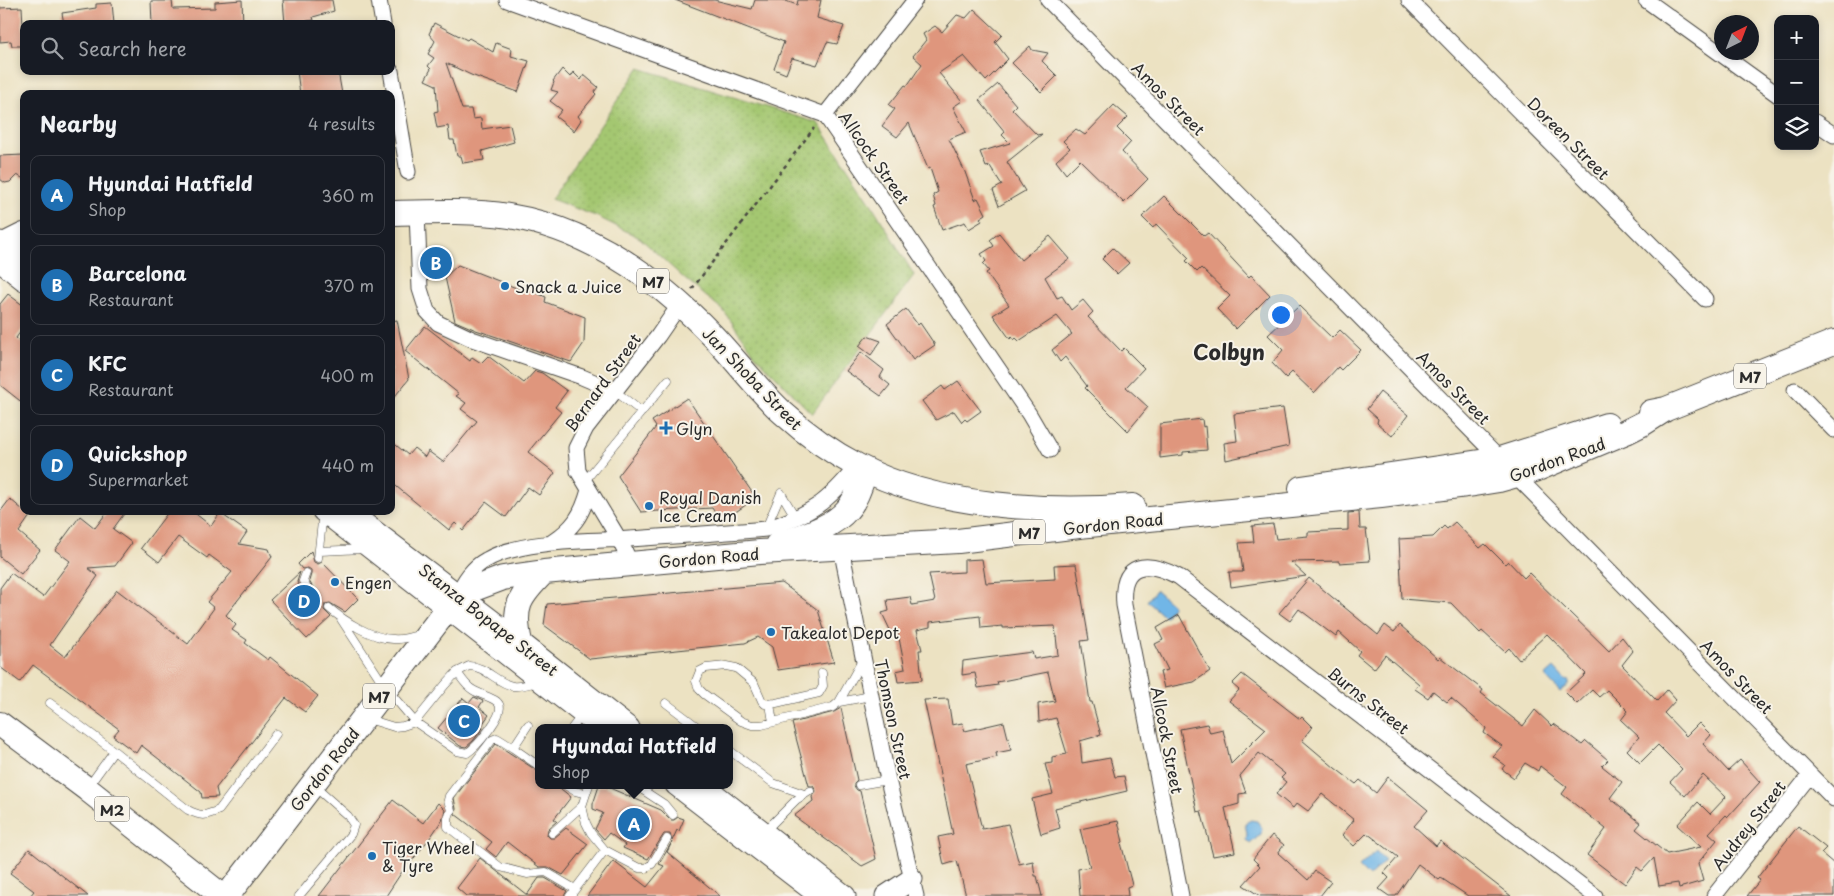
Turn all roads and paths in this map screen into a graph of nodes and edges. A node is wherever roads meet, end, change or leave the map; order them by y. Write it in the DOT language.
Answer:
graph roads {
  1 [pos="379,0"];
  2 [pos="507,0"];
  3 [pos="916,0"];
  4 [pos="1048,0"];
  5 [pos="1409,0"];
  6 [pos="1646,0"];
  7 [pos="382,20"];
  8 [pos="392,75"];
  9 [pos="394,90"];
  10 [pos="1774,92"];
  11 [pos="395,95"];
  12 [pos="824,115"];
  13 [pos="1819,125"];
  14 [pos="1834,135"];
  15 [pos="408,172"];
  16 [pos="417,212"];
  17 [pos="395,213"];
  18 [pos="6,247"];
  19 [pos="20,258"];
  20 [pos="20,273"];
  21 [pos="1705,299"];
  22 [pos="680,304"];
  23 [pos="1834,342"];
  24 [pos="668,380"];
  25 [pos="1795,390"];
  26 [pos="615,391"];
  27 [pos="642,412"];
  28 [pos="1834,430"];
  29 [pos="1050,450"];
  30 [pos="1508,467"];
  31 [pos="862,468"];
  32 [pos="586,486"];
  33 [pos="936,496"];
  34 [pos="1219,498"];
  35 [pos="323,515"];
  36 [pos="327,515"];
  37 [pos="353,515"];
  38 [pos="796,518"];
  39 [pos="766,529"];
  40 [pos="990,537"];
  41 [pos="619,539"];
  42 [pos="550,544"];
  43 [pos="370,548"];
  44 [pos="841,548"];
  45 [pos="760,552"];
  46 [pos="631,564"];
  47 [pos="544,572"];
  48 [pos="306,573"];
  49 [pos="308,590"];
  50 [pos="1122,590"];
  51 [pos="453,602"];
  52 [pos="328,608"];
  53 [pos="342,619"];
  54 [pos="430,631"];
  55 [pos="520,642"];
  56 [pos="864,658"];
  57 [pos="457,672"];
  58 [pos="822,673"];
  59 [pos="541,681"];
  60 [pos="386,688"];
  61 [pos="871,696"];
  62 [pos="839,702"];
  63 [pos="50,703"];
  64 [pos="666,703"];
  65 [pos="770,704"];
  66 [pos="363,718"];
  67 [pos="578,721"];
  68 [pos="415,722"];
  69 [pos="773,722"];
  70 [pos="0,724"];
  71 [pos="624,724"];
  72 [pos="694,724"];
  73 [pos="528,725"];
  74 [pos="276,734"];
  75 [pos="512,748"];
  76 [pos="114,751"];
  77 [pos="733,753"];
  78 [pos="535,763"];
  79 [pos="1810,775"];
  80 [pos="888,780"];
  81 [pos="311,784"];
  82 [pos="859,785"];
  83 [pos="87,789"];
  84 [pos="572,789"];
  85 [pos="588,789"];
  86 [pos="641,789"];
  87 [pos="681,789"];
  88 [pos="708,789"];
  89 [pos="586,794"];
  90 [pos="1834,799"];
  91 [pos="582,806"];
  92 [pos="673,815"];
  93 [pos="763,832"];
  94 [pos="552,833"];
  95 [pos="667,839"];
  96 [pos="605,850"];
  97 [pos="914,887"];
  98 [pos="575,889"];
  99 [pos="222,896"];
  100 [pos="227,896"];
  101 [pos="299,896"];
  102 [pos="570,896"];
  103 [pos="820,896"];
  104 [pos="845,896"];
  105 [pos="886,896"];
  106 [pos="1181,896"];
  107 [pos="1595,896"];
  108 [pos="1714,896"];
  1 -- 7 [label="street"];
  2 -- 12 [label="street, Allcock Street"];
  3 -- 12 [label="street"];
  4 -- 30 [label="street, Amos Street"];
  5 -- 21 [label="street, Doreen Street"];
  6 -- 10 [label="street"];
  8 -- 9 [label="street"];
  11 -- 15 [label="street"];
  12 -- 22 [label="path"];
  12 -- 29 [label="street, Allcock Street"];
  13 -- 14 [label="street"];
  16 -- 17 [label="main road, Jan Shoba Street / M7"];
  16 -- 22 [label="main road, Jan Shoba Street / M7"];
  16 -- 26 [label="street"];
  18 -- 19 [label="main road"];
  18 -- 20 [label="main road"];
  22 -- 26 [label="street, Bernard Street"];
  22 -- 31 [label="main road, Jan Shoba Street / M7"];
  23 -- 30 [label="main road, Gordon Road / M7"];
  24 -- 27 [label="lane"];
  25 -- 28 [label="street"];
  26 -- 27 [label="lane"];
  26 -- 32 [label="street, Bernard Street"];
  27 -- 32 [label="lane"];
  30 -- 34 [label="main road, Gordon Road / M7"];
  30 -- 40 [label="main road, Gordon Road / M7"];
  30 -- 79 [label="street, Amos Street"];
  31 -- 33 [label="main road, Jan Shoba Street / M7"];
  31 -- 38 [label="street, Gordon Road"];
  31 -- 45 [label="main road"];
  32 -- 41 [label="street, Bernard Street"];
  32 -- 42 [label="street"];
  33 -- 34 [label="main road, Jan Shoba Street / M7"];
  33 -- 40 [label="main road"];
  35 -- 43 [label="lane"];
  36 -- 43 [label="main road, Stanza Bopape Street"];
  37 -- 51 [label="main road, Stanza Bopape Street"];
  38 -- 39 [label="street, Gordon Road"];
  38 -- 39 [label="lane"];
  39 -- 41 [label="street, Gordon Road"];
  40 -- 44 [label="main road, Gordon Road / M7"];
  41 -- 42 [label="street, Gordon Road"];
  41 -- 46 [label="street, Bernard Street"];
  42 -- 51 [label="street, Gordon Road"];
  43 -- 51 [label="main road, Stanza Bopape Street"];
  44 -- 45 [label="main road, Gordon Road / M7"];
  44 -- 56 [label="street, Thomson Street"];
  45 -- 46 [label="main road, Gordon Road / M7"];
  46 -- 47 [label="main road, Gordon Road / M7"];
  47 -- 51 [label="main road, Gordon Road / M7"];
  47 -- 55 [label="main road"];
  48 -- 49 [label="lane"];
  50 -- 106 [label="street, Allcock Street"];
  50 -- 107 [label="street, Burns Street"];
  51 -- 54 [label="main road, Gordon Road / M7"];
  51 -- 55 [label="main road, Stanza Bopape Street"];
  51 -- 59 [label="main road, Stanza Bopape Street"];
  52 -- 53 [label="lane"];
  53 -- 54 [label="lane"];
  53 -- 60 [label="lane"];
  54 -- 60 [label="main road, Gordon Road / M7"];
  55 -- 71 [label="main road, Stanza Bopape Street"];
  56 -- 61 [label="street, Thomson Street"];
  56 -- 62 [label="lane"];
  57 -- 59 [label="lane"];
  57 -- 68 [label="lane"];
  57 -- 68 [label="lane"];
  58 -- 65 [label="lane"];
  59 -- 67 [label="main road, Stanza Bopape Street"];
  60 -- 66 [label="main road, Gordon Road / M7"];
  60 -- 68 [label="lane"];
  61 -- 62 [label="lane"];
  61 -- 80 [label="street, Thomson Street"];
  62 -- 69 [label="lane"];
  63 -- 76 [label="lane"];
  64 -- 72 [label="lane"];
  65 -- 69 [label="lane"];
  65 -- 69 [label="lane"];
  66 -- 68 [label="lane"];
  66 -- 81 [label="main road, Gordon Road / M7"];
  70 -- 83 [label="main road, M2"];
  73 -- 75 [label="lane"];
  74 -- 76 [label="lane"];
  75 -- 78 [label="lane"];
  75 -- 98 [label="lane"];
  76 -- 83 [label="lane"];
  77 -- 93 [label="lane"];
  79 -- 90 [label="street, Amos Street"];
  79 -- 108 [label="street, Audrey Street"];
  80 -- 82 [label="lane"];
  80 -- 97 [label="street, Thomson Street"];
  81 -- 100 [label="main road, Gordon Road / M7"];
  81 -- 101 [label="lane"];
  83 -- 99 [label="main road, M2"];
  84 -- 89 [label="lane"];
  85 -- 89 [label="lane"];
  86 -- 92 [label="lane"];
  87 -- 103 [label="main road"];
  88 -- 93 [label="main road"];
  89 -- 91 [label="lane"];
  91 -- 94 [label="lane"];
  91 -- 96 [label="lane"];
  93 -- 104 [label="main road"];
  95 -- 96 [label="lane"];
  96 -- 98 [label="lane"];
  97 -- 105 [label="main road"];
  98 -- 102 [label="lane"];
}
